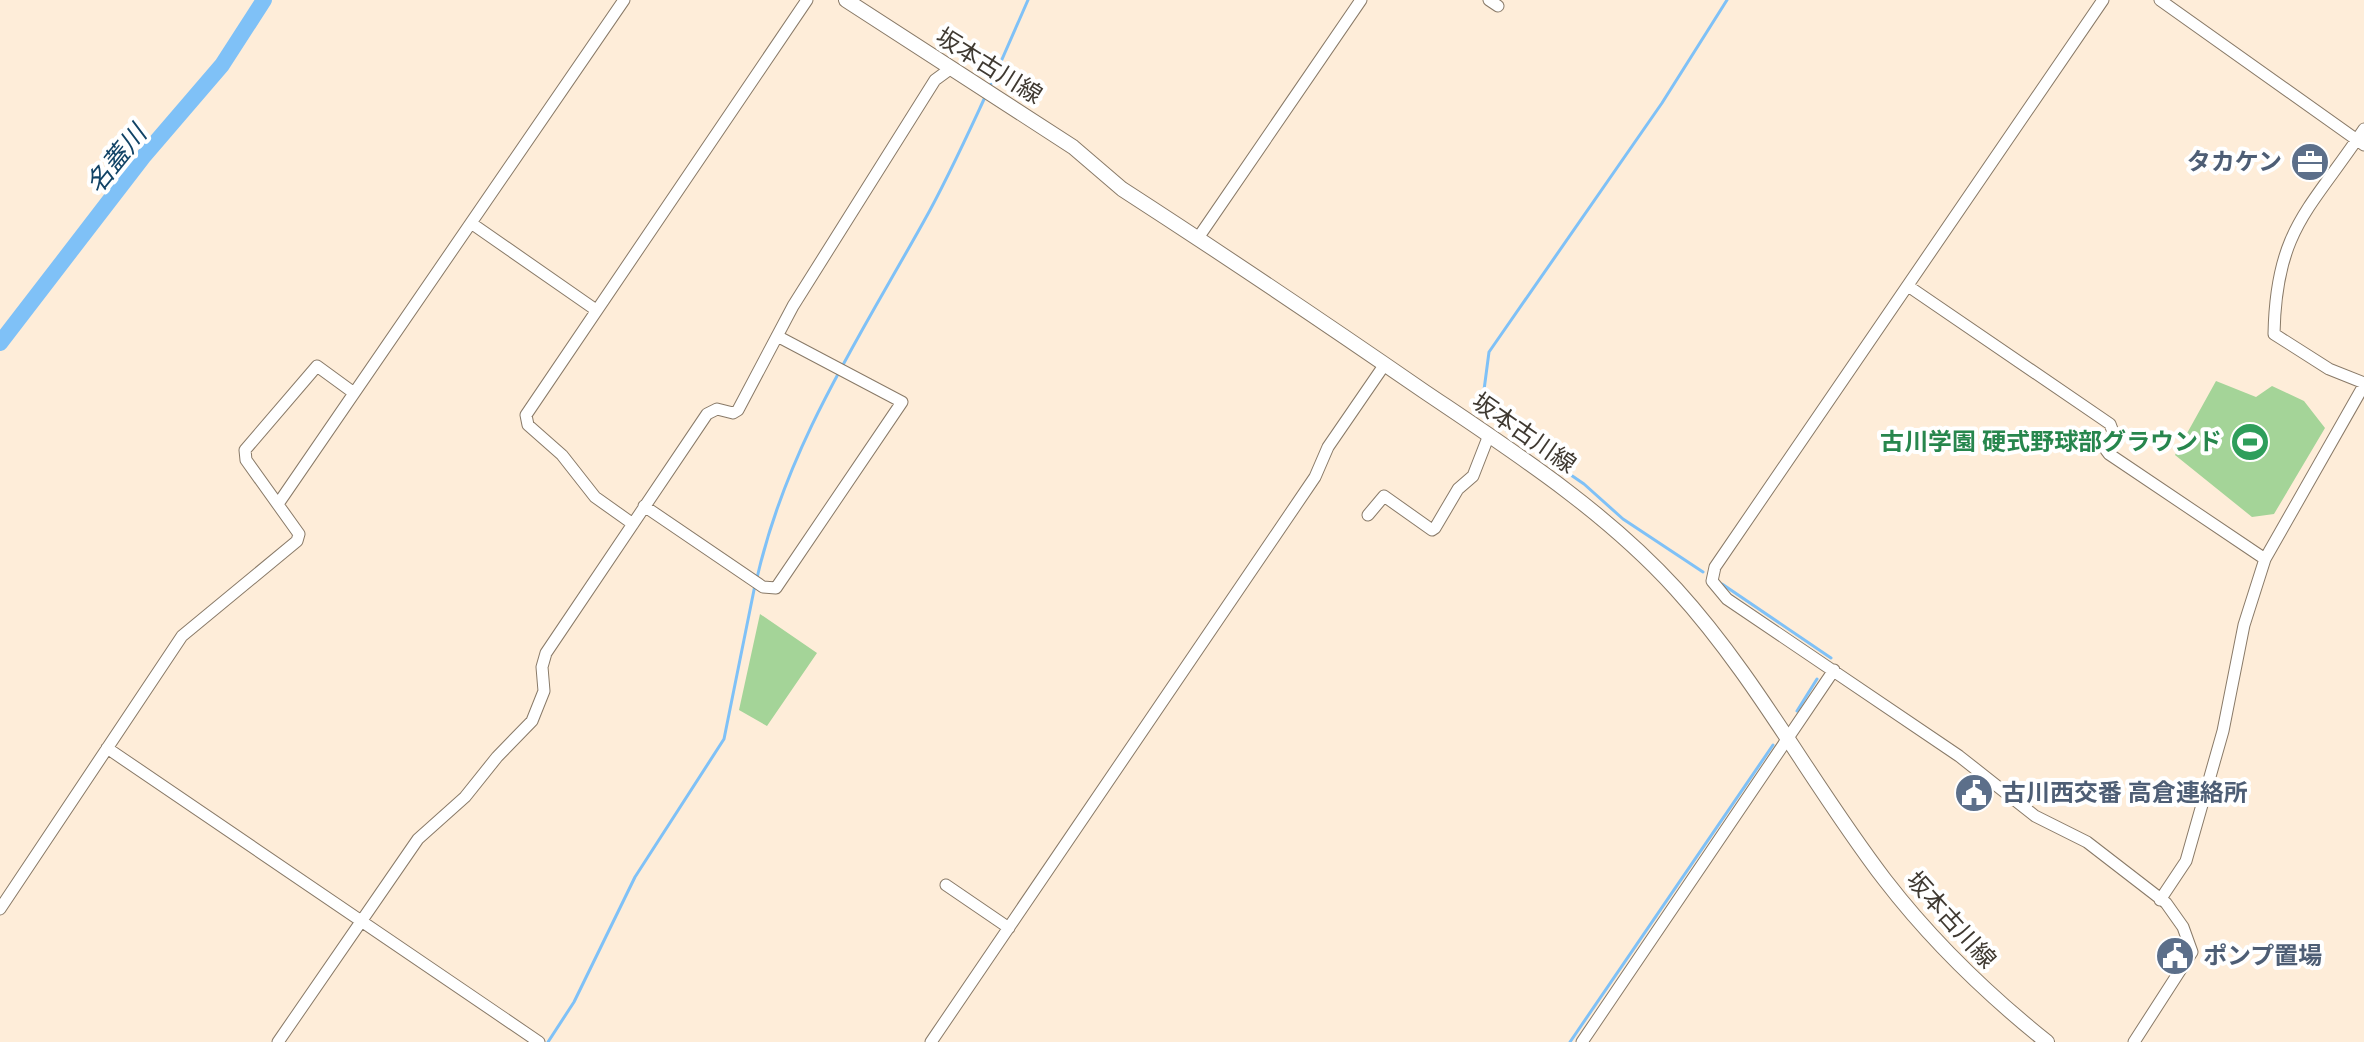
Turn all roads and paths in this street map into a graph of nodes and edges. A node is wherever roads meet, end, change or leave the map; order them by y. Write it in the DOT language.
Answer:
graph roads {
  1 [pos="624,0"];
  2 [pos="807,0"];
  3 [pos="846,0"];
  4 [pos="1361,0"];
  5 [pos="2103,0"];
  6 [pos="2160,0"];
  7 [pos="950,69"];
  8 [pos="2364,129"];
  9 [pos="2360,142"];
  10 [pos="471,223"];
  11 [pos="1198,238"];
  12 [pos="1908,286"];
  13 [pos="596,310"];
  14 [pos="777,336"];
  15 [pos="1385,364"];
  16 [pos="2364,384"];
  17 [pos="354,393"];
  18 [pos="1489,435"];
  19 [pos="278,504"];
  20 [pos="644,506"];
  21 [pos="1368,515"];
  22 [pos="633,524"];
  23 [pos="2265,559"];
  24 [pos="1834,670"];
  25 [pos="1788,737"];
  26 [pos="107,748"];
  27 [pos="946,885"];
  28 [pos="2160,900"];
  29 [pos="0,909"];
  30 [pos="361,921"];
  31 [pos="1009,928"];
  32 [pos="536,1041"];
  33 [pos="278,1042"];
  34 [pos="931,1042"];
  35 [pos="1582,1042"];
  36 [pos="2047,1042"];
  37 [pos="2134,1042"];
  1 -- 10 [label="street"];
  2 -- 13 [label="street"];
  3 -- 7 [label="main road, 坂本古川線"];
  4 -- 11 [label="street"];
  5 -- 12 [label="street"];
  6 -- 9 [label="street"];
  7 -- 11 [label="main road, 坂本古川線"];
  7 -- 14 [label="street"];
  8 -- 9 [label="street"];
  9 -- 16 [label="street"];
  10 -- 13 [label="street"];
  10 -- 17 [label="street"];
  11 -- 15 [label="main road, 坂本古川線"];
  12 -- 23 [label="street"];
  12 -- 24 [label="street"];
  13 -- 22 [label="street"];
  14 -- 20 [label="street"];
  14 -- 20 [label="street"];
  15 -- 18 [label="main road, 坂本古川線"];
  15 -- 31 [label="street"];
  16 -- 23 [label="street"];
  17 -- 19 [label="street"];
  17 -- 19 [label="street"];
  18 -- 21 [label="street"];
  18 -- 25 [label="main road, 坂本古川線"];
  19 -- 26 [label="street"];
  20 -- 22 [label="street"];
  22 -- 30 [label="street"];
  23 -- 28 [label="street"];
  24 -- 25 [label="street"];
  24 -- 28 [label="street"];
  25 -- 35 [label="street"];
  25 -- 36 [label="main road, 坂本古川線"];
  26 -- 29 [label="street"];
  26 -- 30 [label="street"];
  27 -- 31 [label="street"];
  28 -- 37 [label="street"];
  30 -- 32 [label="street"];
  30 -- 33 [label="street"];
  31 -- 34 [label="street"];
}
